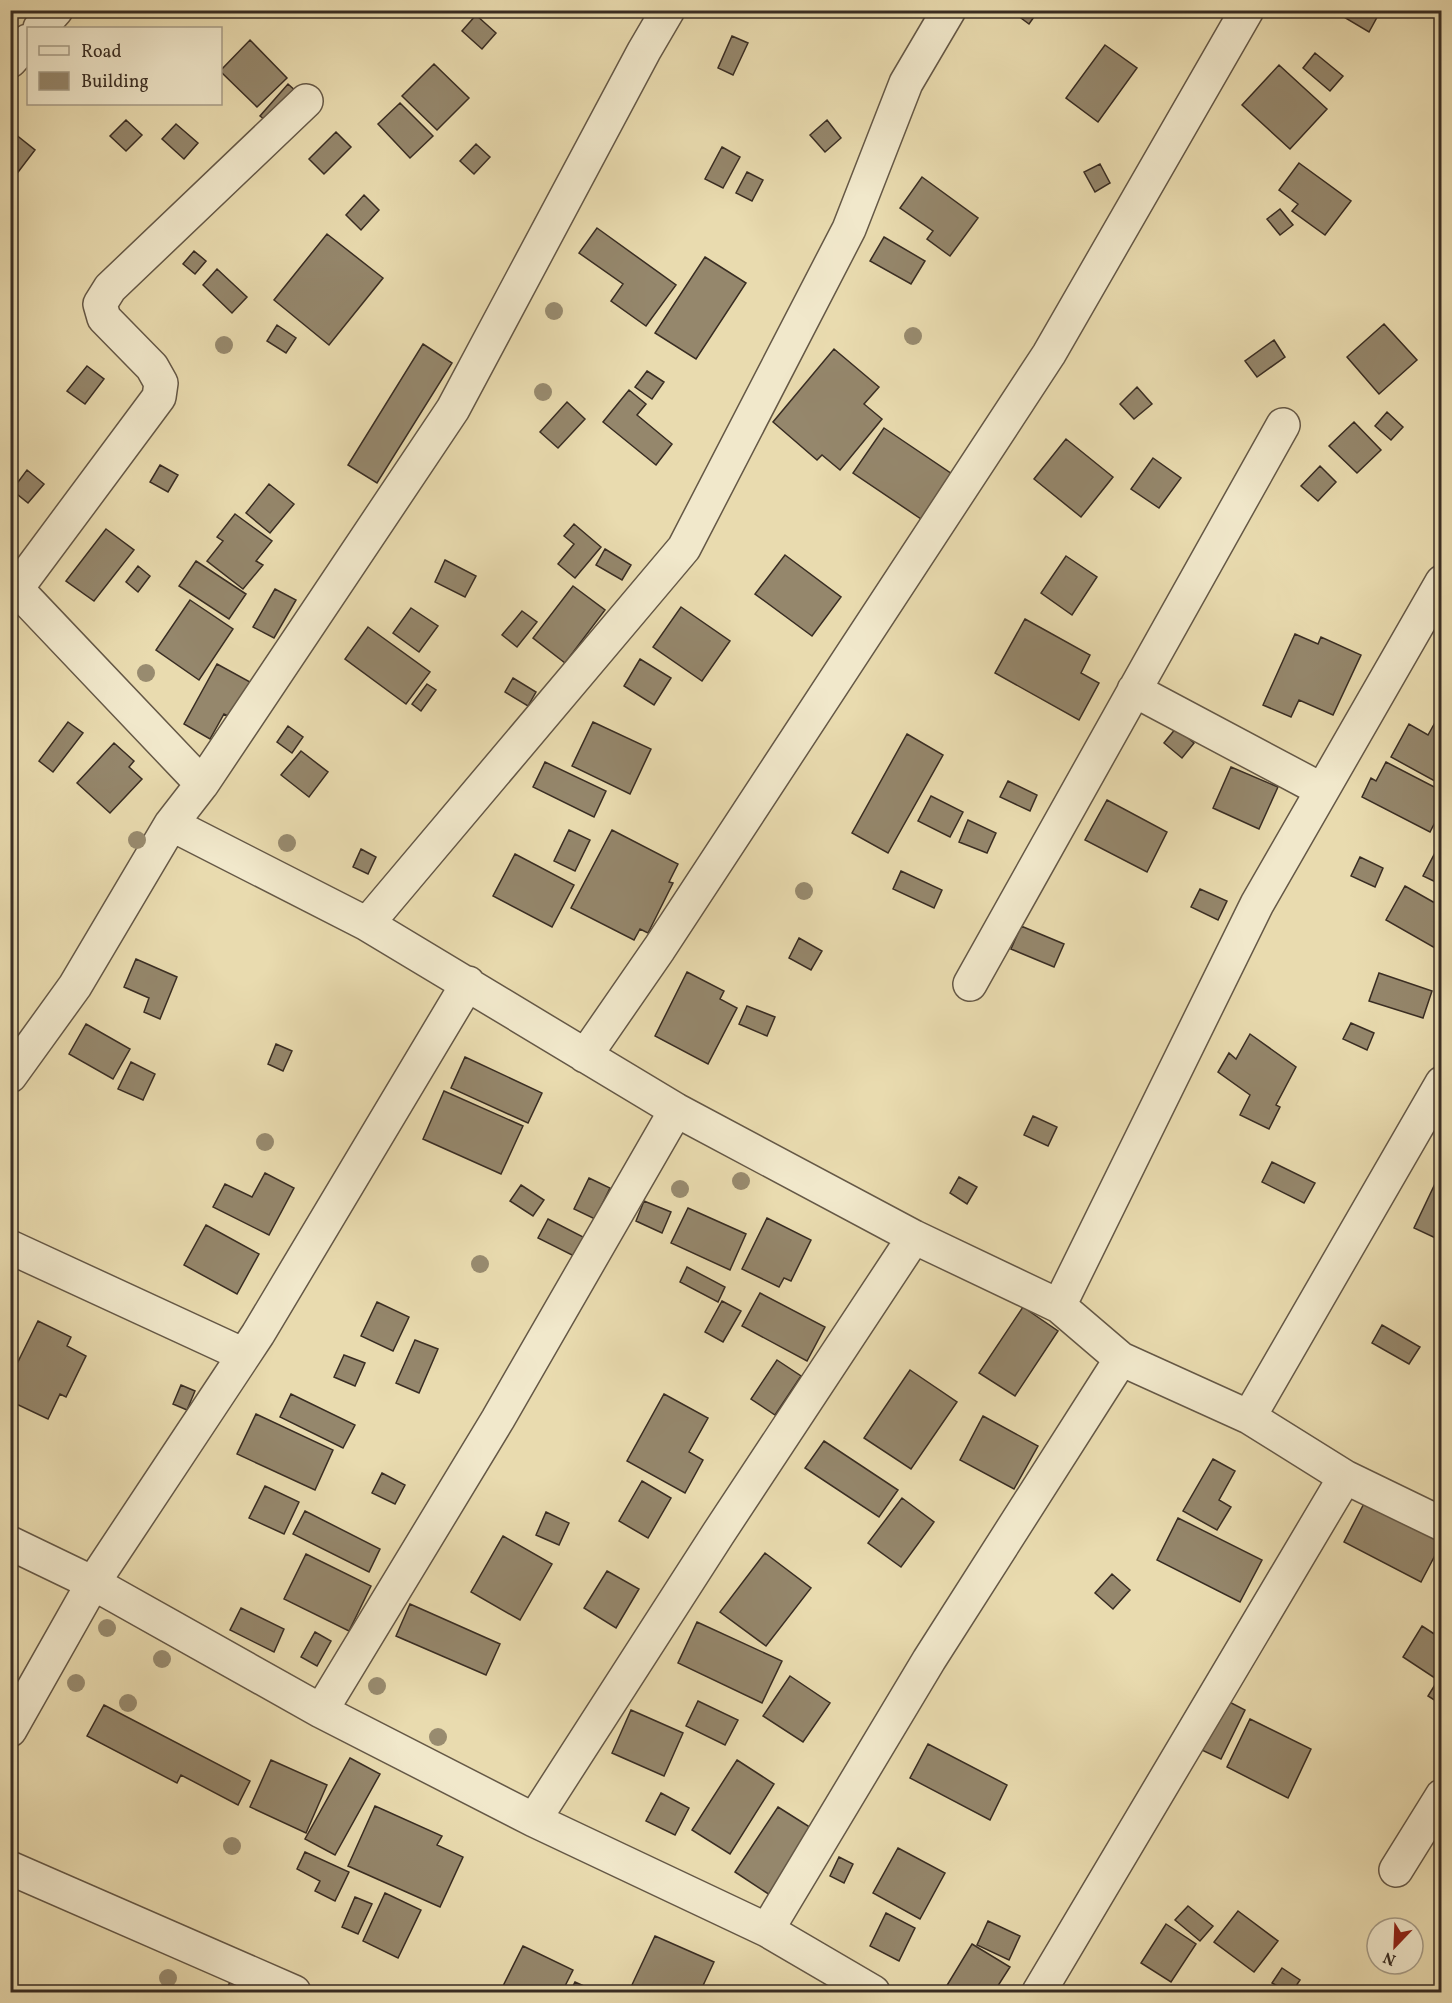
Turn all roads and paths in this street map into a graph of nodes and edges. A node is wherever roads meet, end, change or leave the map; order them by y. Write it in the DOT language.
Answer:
graph roads {
  1 [pos="56,10"];
  2 [pos="668,10"];
  3 [pos="948,10"];
  4 [pos="1247,10"];
  5 [pos="41,27"];
  6 [pos="27,42"];
  7 [pos="10,61"];
  8 [pos="306,101"];
  9 [pos="1283,425"];
  10 [pos="1442,582"];
  11 [pos="14,585"];
  12 [pos="1134,690"];
  13 [pos="202,784"];
  14 [pos="1322,790"];
  15 [pos="171,824"];
  16 [pos="367,924"];
  17 [pos="468,983"];
  18 [pos="970,984"];
  19 [pos="585,1056"];
  20 [pos="10,1076"];
  21 [pos="1442,1083"];
  22 [pos="676,1110"];
  23 [pos="914,1237"];
  24 [pos="10,1247"];
  25 [pos="1059,1306"];
  26 [pos="244,1355"];
  27 [pos="1121,1359"];
  28 [pos="1250,1418"];
  29 [pos="1345,1477"];
  30 [pos="1442,1524"];
  31 [pos="10,1543"];
  32 [pos="93,1583"];
  33 [pos="321,1711"];
  34 [pos="10,1730"];
  35 [pos="1442,1796"];
  36 [pos="534,1820"];
  37 [pos="10,1868"];
  38 [pos="1396,1870"];
  39 [pos="766,1930"];
  40 [pos="294,1992"];
  41 [pos="873,1992"];
  42 [pos="1039,1992"];
  1 -- 5 [label="street"];
  2 -- 13 [label="street"];
  3 -- 16 [label="street"];
  4 -- 19 [label="street"];
  6 -- 7 [label="street"];
  8 -- 11 [label="street"];
  9 -- 12 [label="street"];
  10 -- 14 [label="street"];
  11 -- 13 [label="street"];
  12 -- 14 [label="street"];
  12 -- 18 [label="street"];
  13 -- 15 [label="street"];
  14 -- 25 [label="street"];
  15 -- 16 [label="street"];
  15 -- 20 [label="street"];
  16 -- 17 [label="street"];
  17 -- 19 [label="street"];
  17 -- 26 [label="street"];
  19 -- 22 [label="street"];
  21 -- 28 [label="street"];
  22 -- 23 [label="street"];
  22 -- 33 [label="street"];
  23 -- 25 [label="street"];
  23 -- 36 [label="street"];
  24 -- 26 [label="street"];
  25 -- 27 [label="street"];
  26 -- 32 [label="street"];
  27 -- 28 [label="street"];
  27 -- 39 [label="street"];
  28 -- 29 [label="street"];
  29 -- 30 [label="street"];
  29 -- 42 [label="street"];
  31 -- 32 [label="street"];
  32 -- 33 [label="street"];
  32 -- 34 [label="street"];
  33 -- 36 [label="street"];
  35 -- 38 [label="street"];
  36 -- 39 [label="street"];
  37 -- 40 [label="street"];
  39 -- 41 [label="street"];
}
